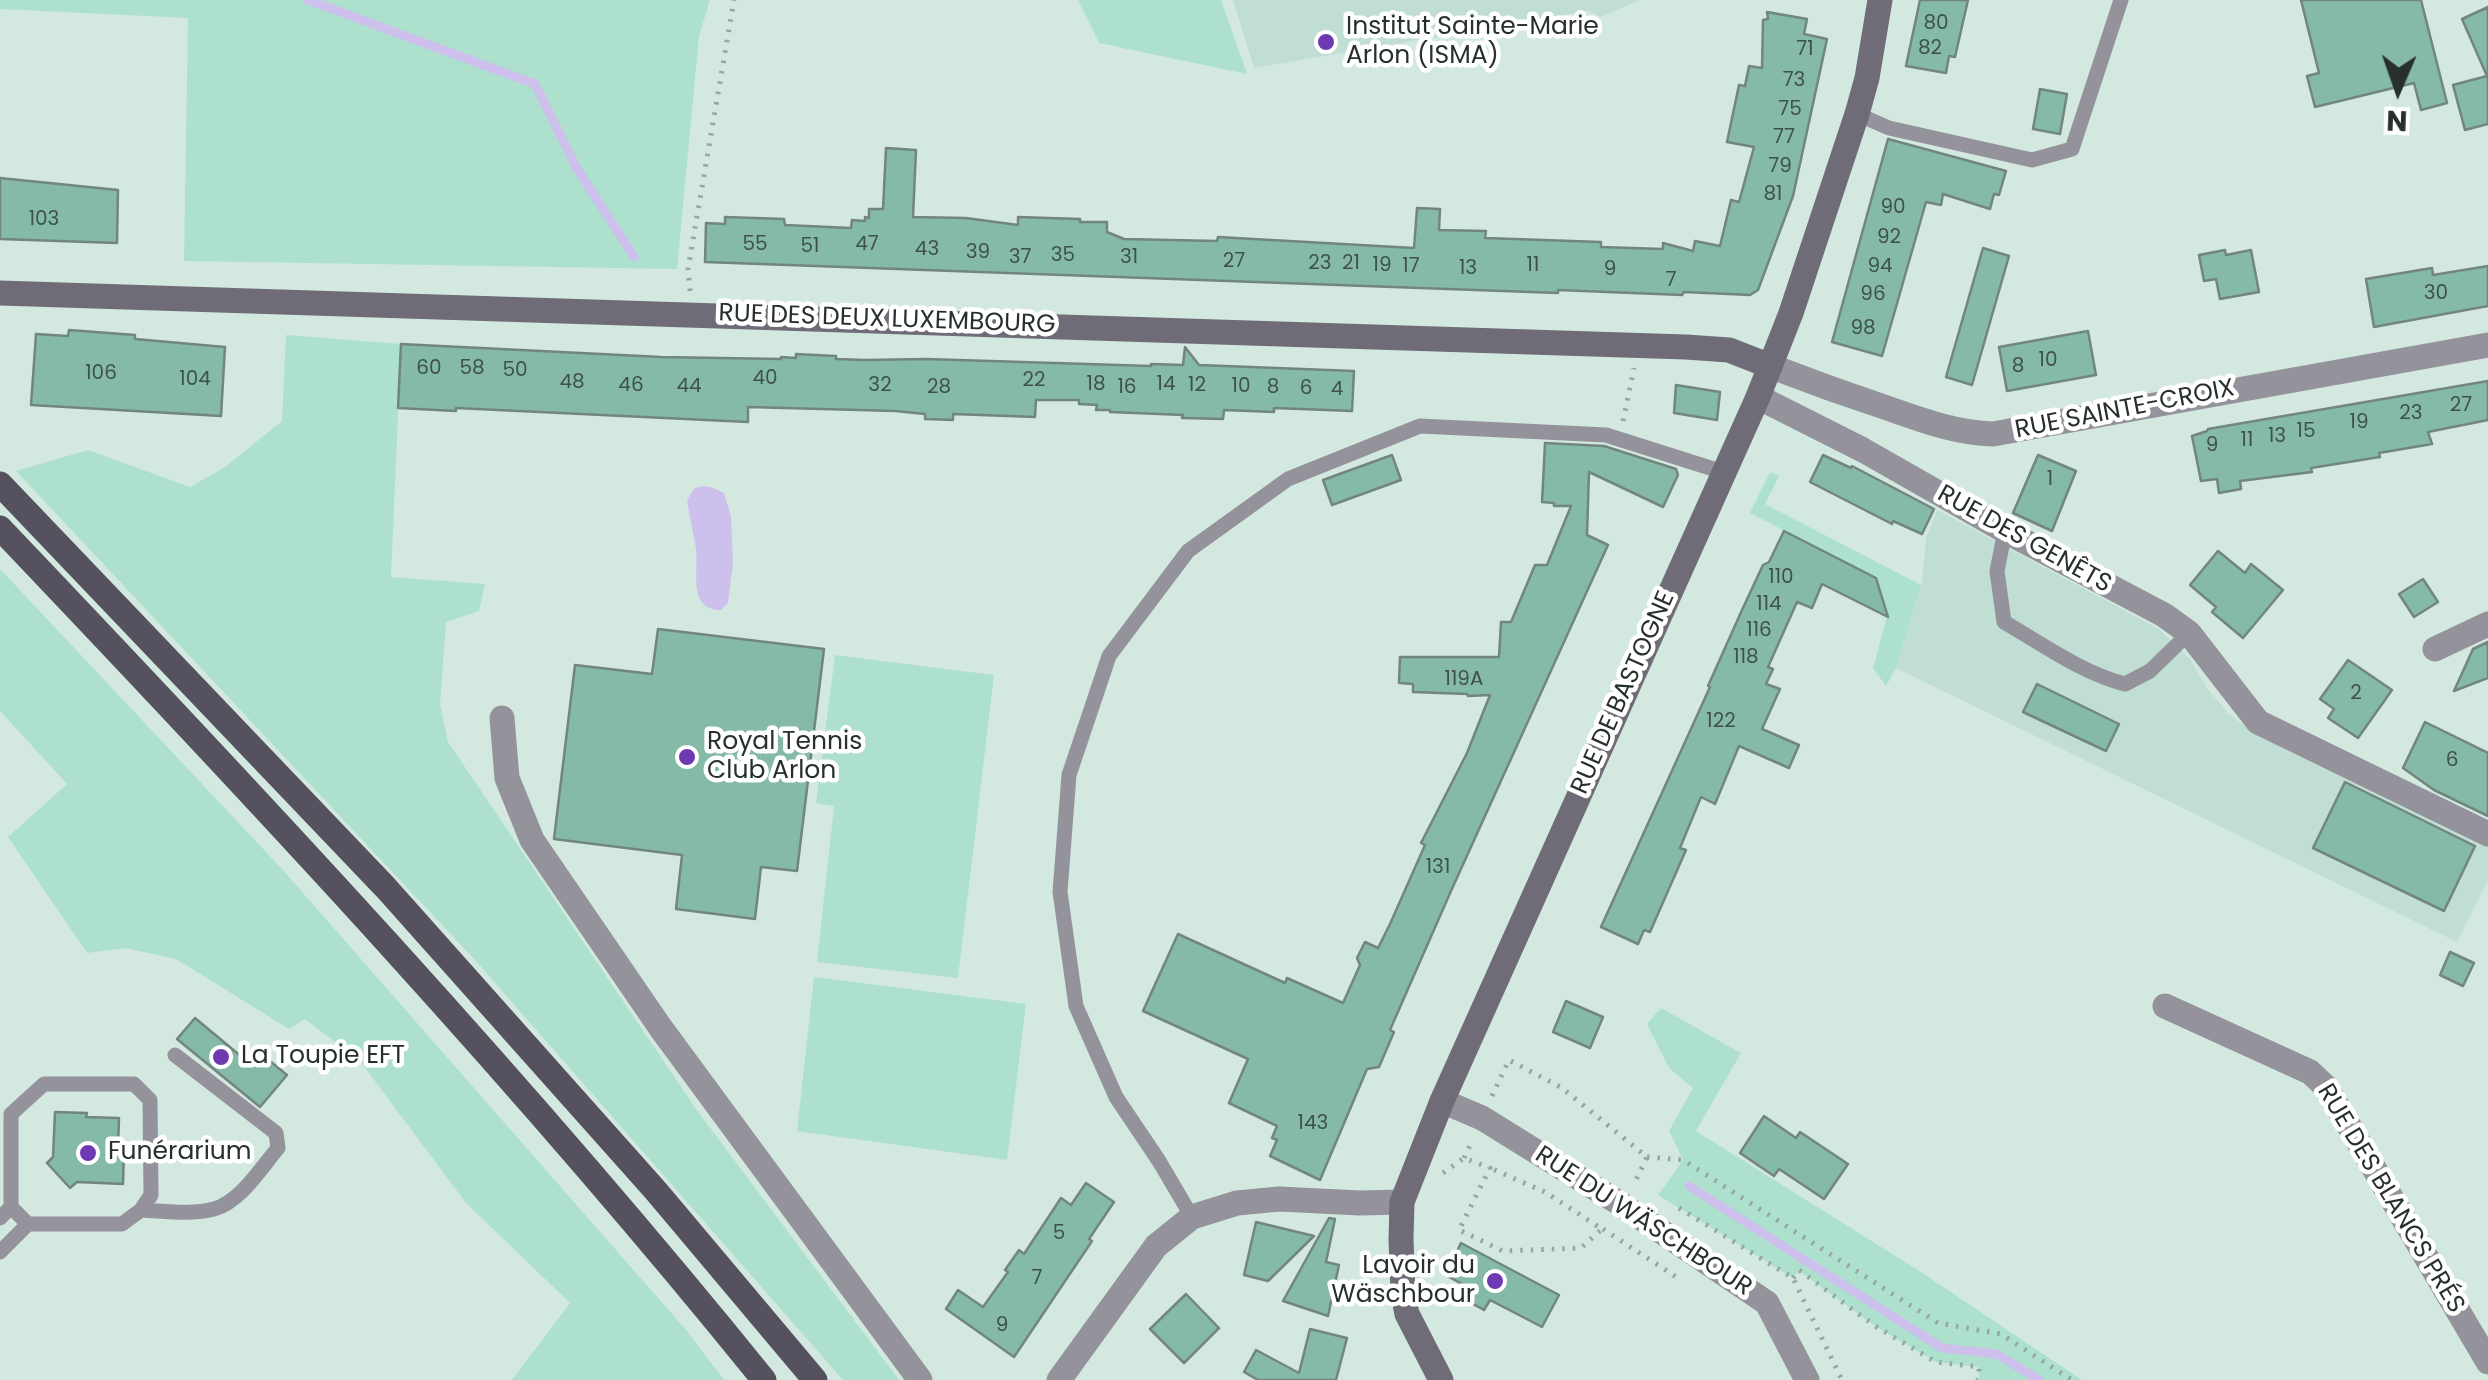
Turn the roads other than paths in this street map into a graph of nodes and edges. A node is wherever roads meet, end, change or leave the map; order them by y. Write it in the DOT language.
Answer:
graph roads {
  1 [pos="1880,0"];
  2 [pos="2122,0"];
  3 [pos="1857,114"];
  4 [pos="0,293"];
  5 [pos="2488,345"];
  6 [pos="1770,366"];
  7 [pos="1758,397"];
  8 [pos="1723,472"];
  9 [pos="0,484"];
  10 [pos="0,528"];
  11 [pos="2004,531"];
  12 [pos="2488,624"];
  13 [pos="2189,633"];
  14 [pos="2435,649"];
  15 [pos="502,718"];
  16 [pos="2488,834"];
  17 [pos="2166,1006"];
  18 [pos="175,1055"];
  19 [pos="1442,1101"];
  20 [pos="1402,1202"];
  21 [pos="141,1210"];
  22 [pos="6,1213"];
  23 [pos="1192,1217"];
  24 [pos="28,1224"];
  25 [pos="0,1252"];
  26 [pos="2488,1362"];
  27 [pos="764,1380"];
  28 [pos="814,1380"];
  29 [pos="920,1380"];
  30 [pos="1059,1380"];
  31 [pos="1441,1380"];
  32 [pos="1807,1380"];
  1 -- 3 [label="street, RUE DE BASTOGNE"];
  2 -- 3 [label="lane"];
  3 -- 6 [label="street, RUE DE BASTOGNE"];
  4 -- 6 [label="street, RUE DES DEUX LUXEMBOURG"];
  5 -- 6 [label="street, RUE SAINTE-CROIX"];
  6 -- 7 [label="street, RUE DE BASTOGNE"];
  7 -- 8 [label="street, RUE DE BASTOGNE"];
  7 -- 11 [label="street, RUE DES GENÊTS"];
  8 -- 19 [label="street, RUE DE BASTOGNE"];
  8 -- 23 [label="lane"];
  9 -- 28 [label="main road"];
  10 -- 27 [label="main road"];
  11 -- 13 [label="street, RUE DES GENÊTS"];
  11 -- 13 [label="lane"];
  12 -- 14 [label="street"];
  13 -- 16 [label="street, RUE DES GENÊTS"];
  15 -- 29 [label="street"];
  17 -- 26 [label="street, RUE DES BLANCS PRÉS"];
  18 -- 21 [label="lane"];
  19 -- 20 [label="street, RUE DE BASTOGNE"];
  19 -- 32 [label="street, RUE DU WÄSCHBOUR"];
  20 -- 23 [label="street"];
  20 -- 31 [label="street, RUE DE BASTOGNE"];
  21 -- 22 [label="lane"];
  21 -- 24 [label="lane"];
  22 -- 24 [label="lane"];
  23 -- 30 [label="street"];
  24 -- 25 [label="lane"];
}
